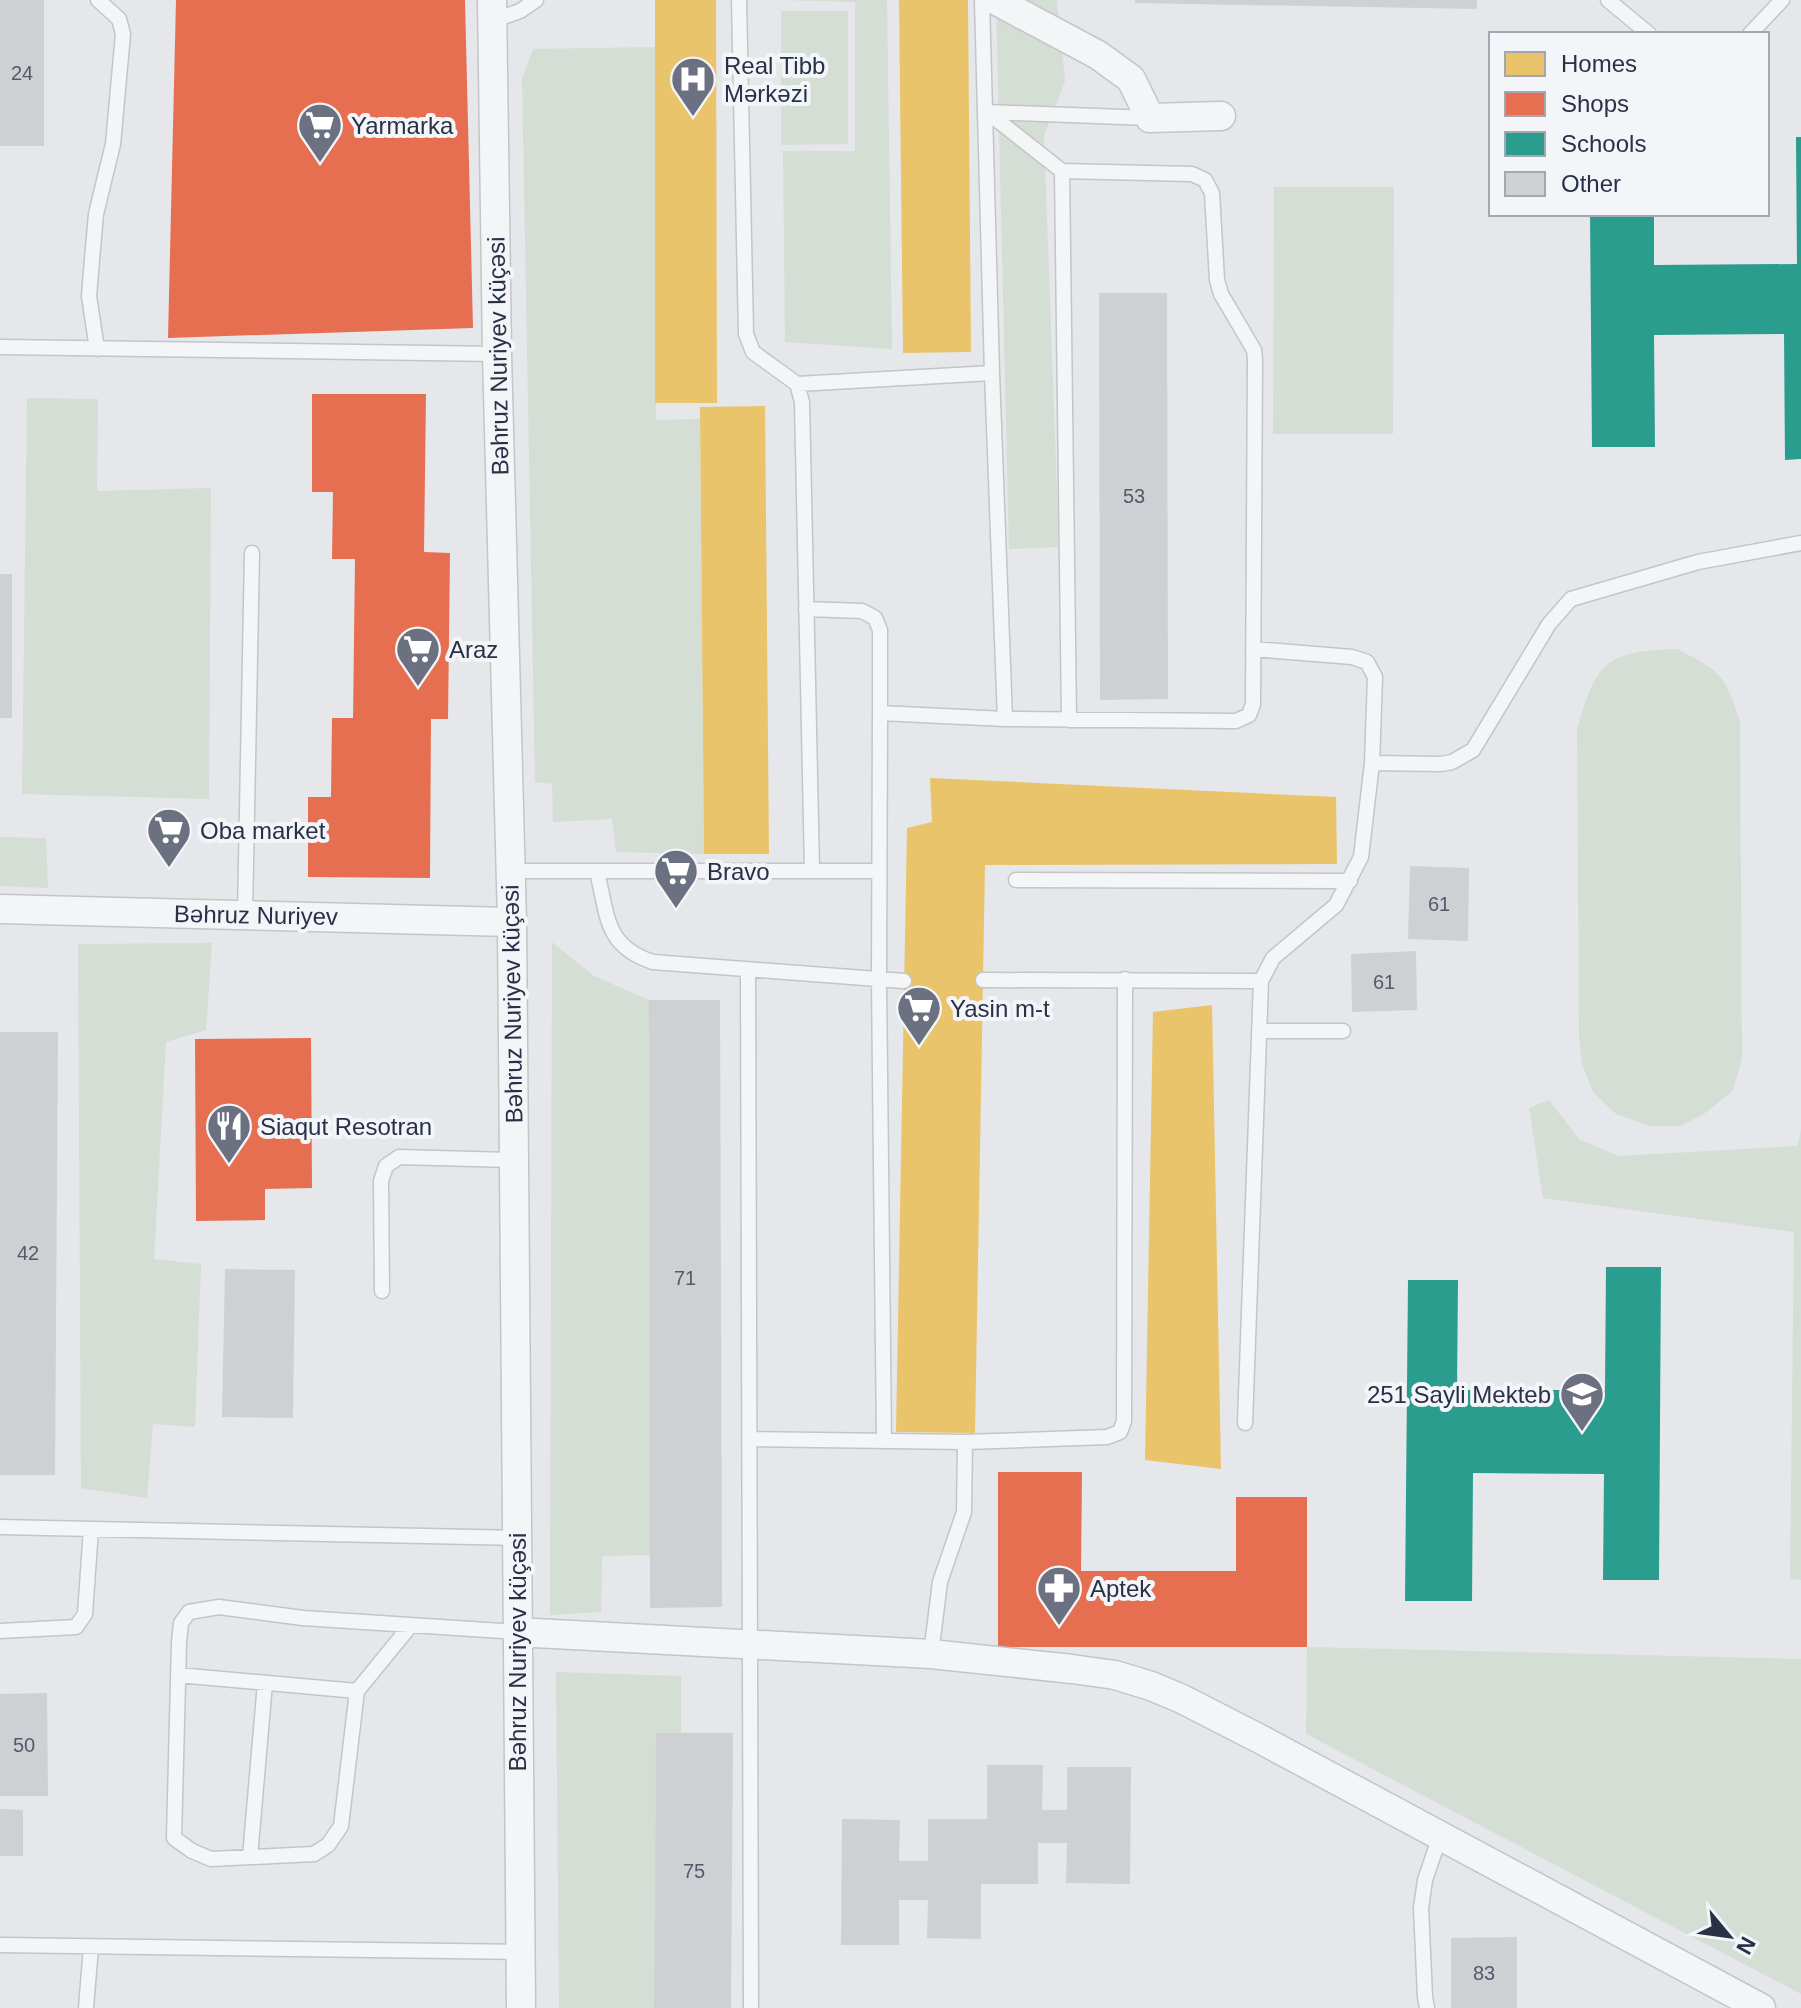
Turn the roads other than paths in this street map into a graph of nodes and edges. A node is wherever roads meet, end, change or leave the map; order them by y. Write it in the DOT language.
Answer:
graph roads {
  1 [pos="98,0"];
  2 [pos="536,0"];
  3 [pos="739,0"];
  4 [pos="982,0"];
  5 [pos="995,0"];
  6 [pos="1608,0"];
  7 [pos="1782,0"];
  8 [pos="492,11"];
  9 [pos="1647,32"];
  10 [pos="1752,32"];
  11 [pos="987,112"];
  12 [pos="1221,116"];
  13 [pos="1150,118"];
  14 [pos="1062,171"];
  15 [pos="0,347"];
  16 [pos="97,349"];
  17 [pos="497,354"];
  18 [pos="992,373"];
  19 [pos="797,384"];
  20 [pos="1801,543"];
  21 [pos="252,553"];
  22 [pos="806,609"];
  23 [pos="1253,649"];
  24 [pos="880,713"];
  25 [pos="1005,719"];
  26 [pos="1069,720"];
  27 [pos="1372,763"];
  28 [pos="812,870"];
  29 [pos="511,871"];
  30 [pos="878,871"];
  31 [pos="597,872"];
  32 [pos="1016,880"];
  33 [pos="1350,881"];
  34 [pos="0,909"];
  35 [pos="245,915"];
  36 [pos="512,922"];
  37 [pos="748,970"];
  38 [pos="1125,979"];
  39 [pos="983,980"];
  40 [pos="879,981"];
  41 [pos="904,981"];
  42 [pos="1261,981"];
  43 [pos="1259,1031"];
  44 [pos="1343,1031"];
  45 [pos="514,1160"];
  46 [pos="382,1291"];
  47 [pos="1245,1423"];
  48 [pos="751,1439"];
  49 [pos="884,1441"];
  50 [pos="965,1442"];
  51 [pos="0,1527"];
  52 [pos="91,1529"];
  53 [pos="517,1538"];
  54 [pos="411,1625"];
  55 [pos="0,1631"];
  56 [pos="516,1632"];
  57 [pos="751,1645"];
  58 [pos="931,1654"];
  59 [pos="178,1675"];
  60 [pos="265,1683"];
  61 [pos="357,1691"];
  62 [pos="1440,1836"];
  63 [pos="250,1857"];
  64 [pos="0,1945"];
  65 [pos="91,1947"];
  66 [pos="520,1952"];
  67 [pos="1731,2001"];
  68 [pos="86,2008"];
  69 [pos="521,2008"];
  70 [pos="751,2008"];
  71 [pos="1427,2008"];
  72 [pos="1761,2008"];
  1 -- 16 [label="lane"];
  2 -- 8 [label="lane"];
  3 -- 19 [label="lane"];
  4 -- 11 [label="lane"];
  5 -- 13 [label="street"];
  6 -- 9 [label="lane"];
  7 -- 10 [label="lane"];
  8 -- 17 [label="street, Bəhruz Nuriyev küçəsi"];
  11 -- 13 [label="lane"];
  11 -- 14 [label="lane"];
  11 -- 18 [label="lane"];
  12 -- 13 [label="street"];
  14 -- 23 [label="lane"];
  14 -- 26 [label="lane"];
  15 -- 16 [label="lane"];
  16 -- 17 [label="lane"];
  17 -- 29 [label="street, Bəhruz Nuriyev küçəsi"];
  18 -- 19 [label="lane"];
  18 -- 25 [label="lane"];
  19 -- 22 [label="lane"];
  20 -- 27 [label="lane"];
  21 -- 35 [label="lane"];
  22 -- 24 [label="lane"];
  22 -- 28 [label="lane"];
  23 -- 26 [label="lane"];
  23 -- 27 [label="lane"];
  24 -- 25 [label="lane"];
  24 -- 30 [label="lane"];
  25 -- 26 [label="lane"];
  27 -- 33 [label="lane"];
  28 -- 30 [label="lane"];
  28 -- 31 [label="lane"];
  29 -- 31 [label="lane"];
  29 -- 36 [label="street, Bəhruz Nuriyev küçəsi"];
  30 -- 40 [label="lane"];
  31 -- 37 [label="lane"];
  32 -- 33 [label="lane"];
  33 -- 42 [label="lane"];
  34 -- 35 [label="street, Bəhruz Nuriyev"];
  35 -- 36 [label="street, Bəhruz Nuriyev"];
  36 -- 45 [label="street, Bəhruz Nuriyev küçəsi"];
  37 -- 40 [label="lane"];
  37 -- 48 [label="lane"];
  38 -- 39 [label="lane"];
  38 -- 42 [label="lane"];
  38 -- 50 [label="lane"];
  40 -- 41 [label="lane"];
  40 -- 49 [label="lane"];
  42 -- 43 [label="lane"];
  43 -- 44 [label="lane"];
  43 -- 47 [label="lane"];
  45 -- 46 [label="lane"];
  45 -- 53 [label="street, Bəhruz Nuriyev küçəsi"];
  48 -- 49 [label="lane"];
  48 -- 57 [label="lane"];
  49 -- 50 [label="lane"];
  50 -- 58 [label="lane"];
  51 -- 52 [label="lane"];
  52 -- 53 [label="lane"];
  52 -- 55 [label="lane"];
  53 -- 56 [label="street, Bəhruz Nuriyev küçəsi"];
  54 -- 56 [label="lane"];
  54 -- 59 [label="lane"];
  54 -- 61 [label="lane"];
  56 -- 57 [label="street"];
  56 -- 66 [label="street, Bəhruz Nuriyev küçəsi"];
  57 -- 58 [label="street"];
  57 -- 70 [label="lane"];
  58 -- 62 [label="street"];
  59 -- 60 [label="lane"];
  59 -- 63 [label="lane"];
  60 -- 61 [label="lane"];
  60 -- 63 [label="lane"];
  61 -- 63 [label="lane"];
  62 -- 67 [label="street"];
  62 -- 71 [label="lane"];
  64 -- 65 [label="lane"];
  65 -- 66 [label="lane"];
  65 -- 68 [label="lane"];
  66 -- 69 [label="street, Bəhruz Nuriyev küçəsi"];
  67 -- 72 [label="street"];
}
